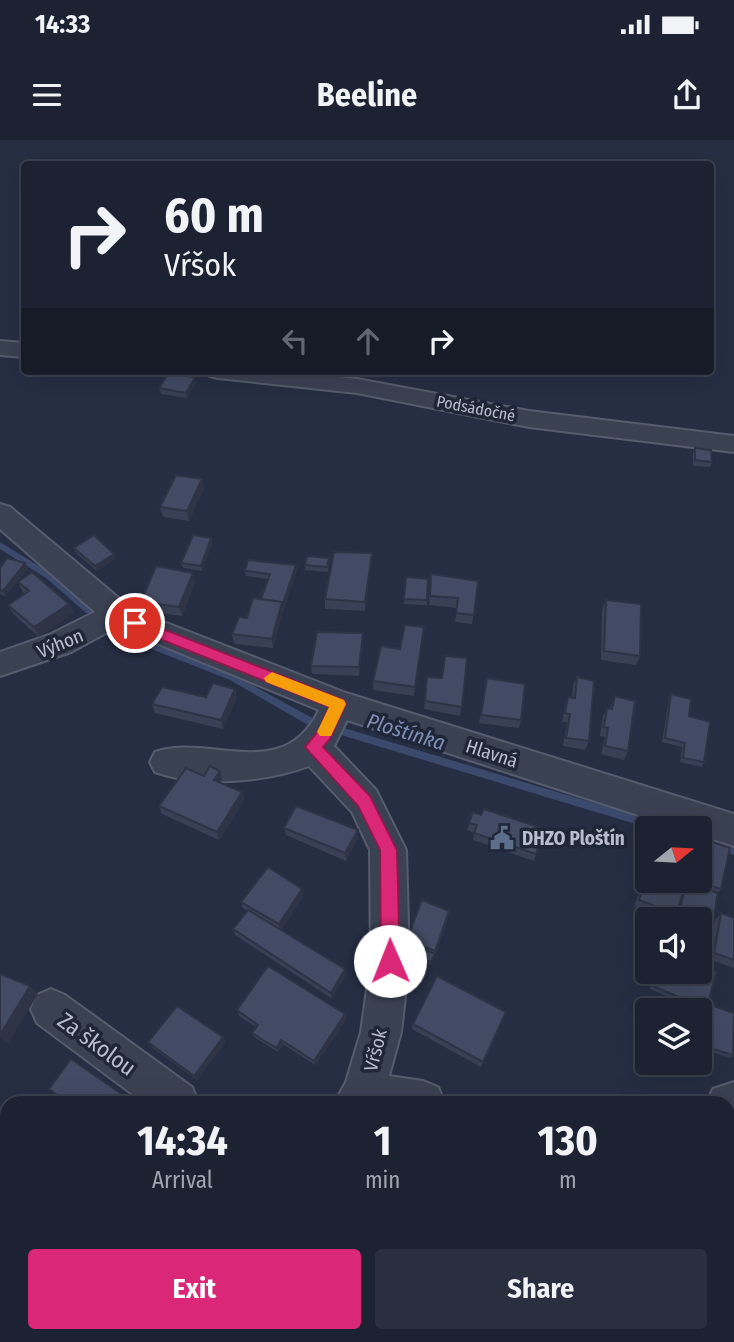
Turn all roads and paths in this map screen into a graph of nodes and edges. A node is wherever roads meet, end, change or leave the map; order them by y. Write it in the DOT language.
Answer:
graph roads {
  1 [pos="0,348"];
  2 [pos="21,350"];
  3 [pos="256,375"];
  4 [pos="734,444"];
  5 [pos="3,518"];
  6 [pos="126,618"];
  7 [pos="0,664"];
  8 [pos="327,725"];
  9 [pos="167,762"];
  10 [pos="734,830"];
  11 [pos="51,1009"];
  12 [pos="169,1096"];
  13 [pos="361,1096"];
  1 -- 2 [label="street"];
  3 -- 4 [label="street, Podsádočné"];
  5 -- 6 [label="street, Hlavná"];
  6 -- 7 [label="street, Výhon"];
  6 -- 8 [label="street, Hlavná"];
  8 -- 9 [label="street"];
  8 -- 10 [label="street, Hlavná"];
  8 -- 13 [label="street, Vŕšok"];
  11 -- 12 [label="street, Za školou"];
}
